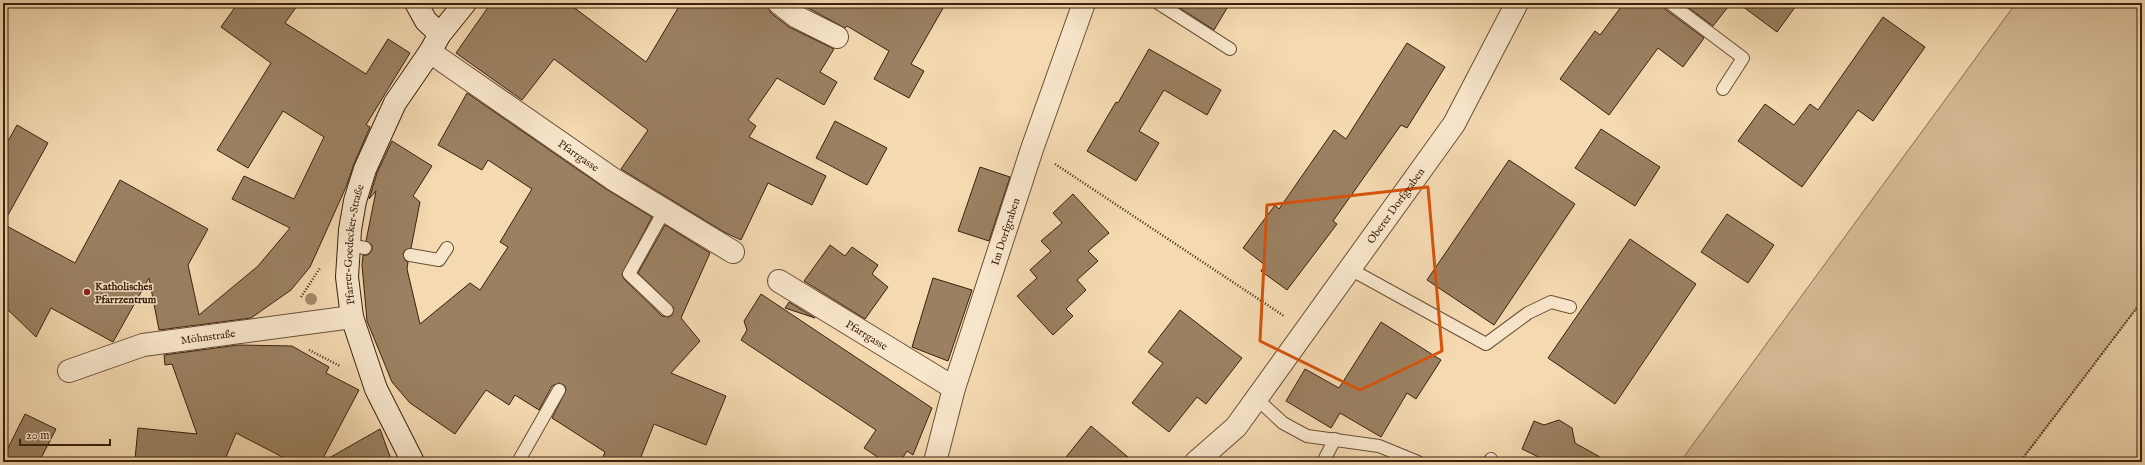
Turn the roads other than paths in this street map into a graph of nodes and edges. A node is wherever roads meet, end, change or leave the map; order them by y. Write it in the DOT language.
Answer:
graph roads {
  1 [pos="416,3"];
  2 [pos="465,3"];
  3 [pos="779,3"];
  4 [pos="1084,3"];
  5 [pos="1158,3"];
  6 [pos="1517,3"];
  7 [pos="1670,3"];
  8 [pos="837,37"];
  9 [pos="435,43"];
  10 [pos="1230,49"];
  11 [pos="1723,89"];
  12 [pos="664,211"];
  13 [pos="448,248"];
  14 [pos="733,252"];
  15 [pos="410,255"];
  16 [pos="1350,269"];
  17 [pos="779,281"];
  18 [pos="1570,307"];
  19 [pos="667,310"];
  20 [pos="352,317"];
  21 [pos="69,371"];
  22 [pos="954,388"];
  23 [pos="559,390"];
  24 [pos="1256,398"];
  25 [pos="1335,439"];
  26 [pos="413,462"];
  27 [pos="518,462"];
  28 [pos="935,462"];
  29 [pos="1196,462"];
  30 [pos="1322,462"];
  31 [pos="1418,462"];
  1 -- 9 [label="street, Pfarrgasse"];
  2 -- 9 [label="street, Pfarrer-Goedecker-Straße"];
  3 -- 8 [label="street"];
  4 -- 22 [label="street, Im Dorfgraben"];
  5 -- 10 [label="lane"];
  6 -- 16 [label="street, Oberer Dorfgraben"];
  7 -- 11 [label="lane"];
  9 -- 12 [label="street, Pfarrgasse"];
  9 -- 20 [label="street, Pfarrer-Goedecker-Straße"];
  12 -- 14 [label="street, Pfarrgasse"];
  12 -- 19 [label="lane"];
  13 -- 15 [label="lane"];
  16 -- 18 [label="lane"];
  16 -- 24 [label="street, Oberer Dorfgraben"];
  17 -- 22 [label="street, Pfarrgasse"];
  20 -- 21 [label="street, Möhnstraße"];
  20 -- 26 [label="street, Pfarrer-Goedecker-Straße"];
  22 -- 28 [label="street, Im Dorfgraben"];
  23 -- 27 [label="lane"];
  24 -- 25 [label="lane"];
  24 -- 29 [label="street, Oberer Dorfgraben"];
  25 -- 30 [label="lane"];
  25 -- 31 [label="lane"];
}
